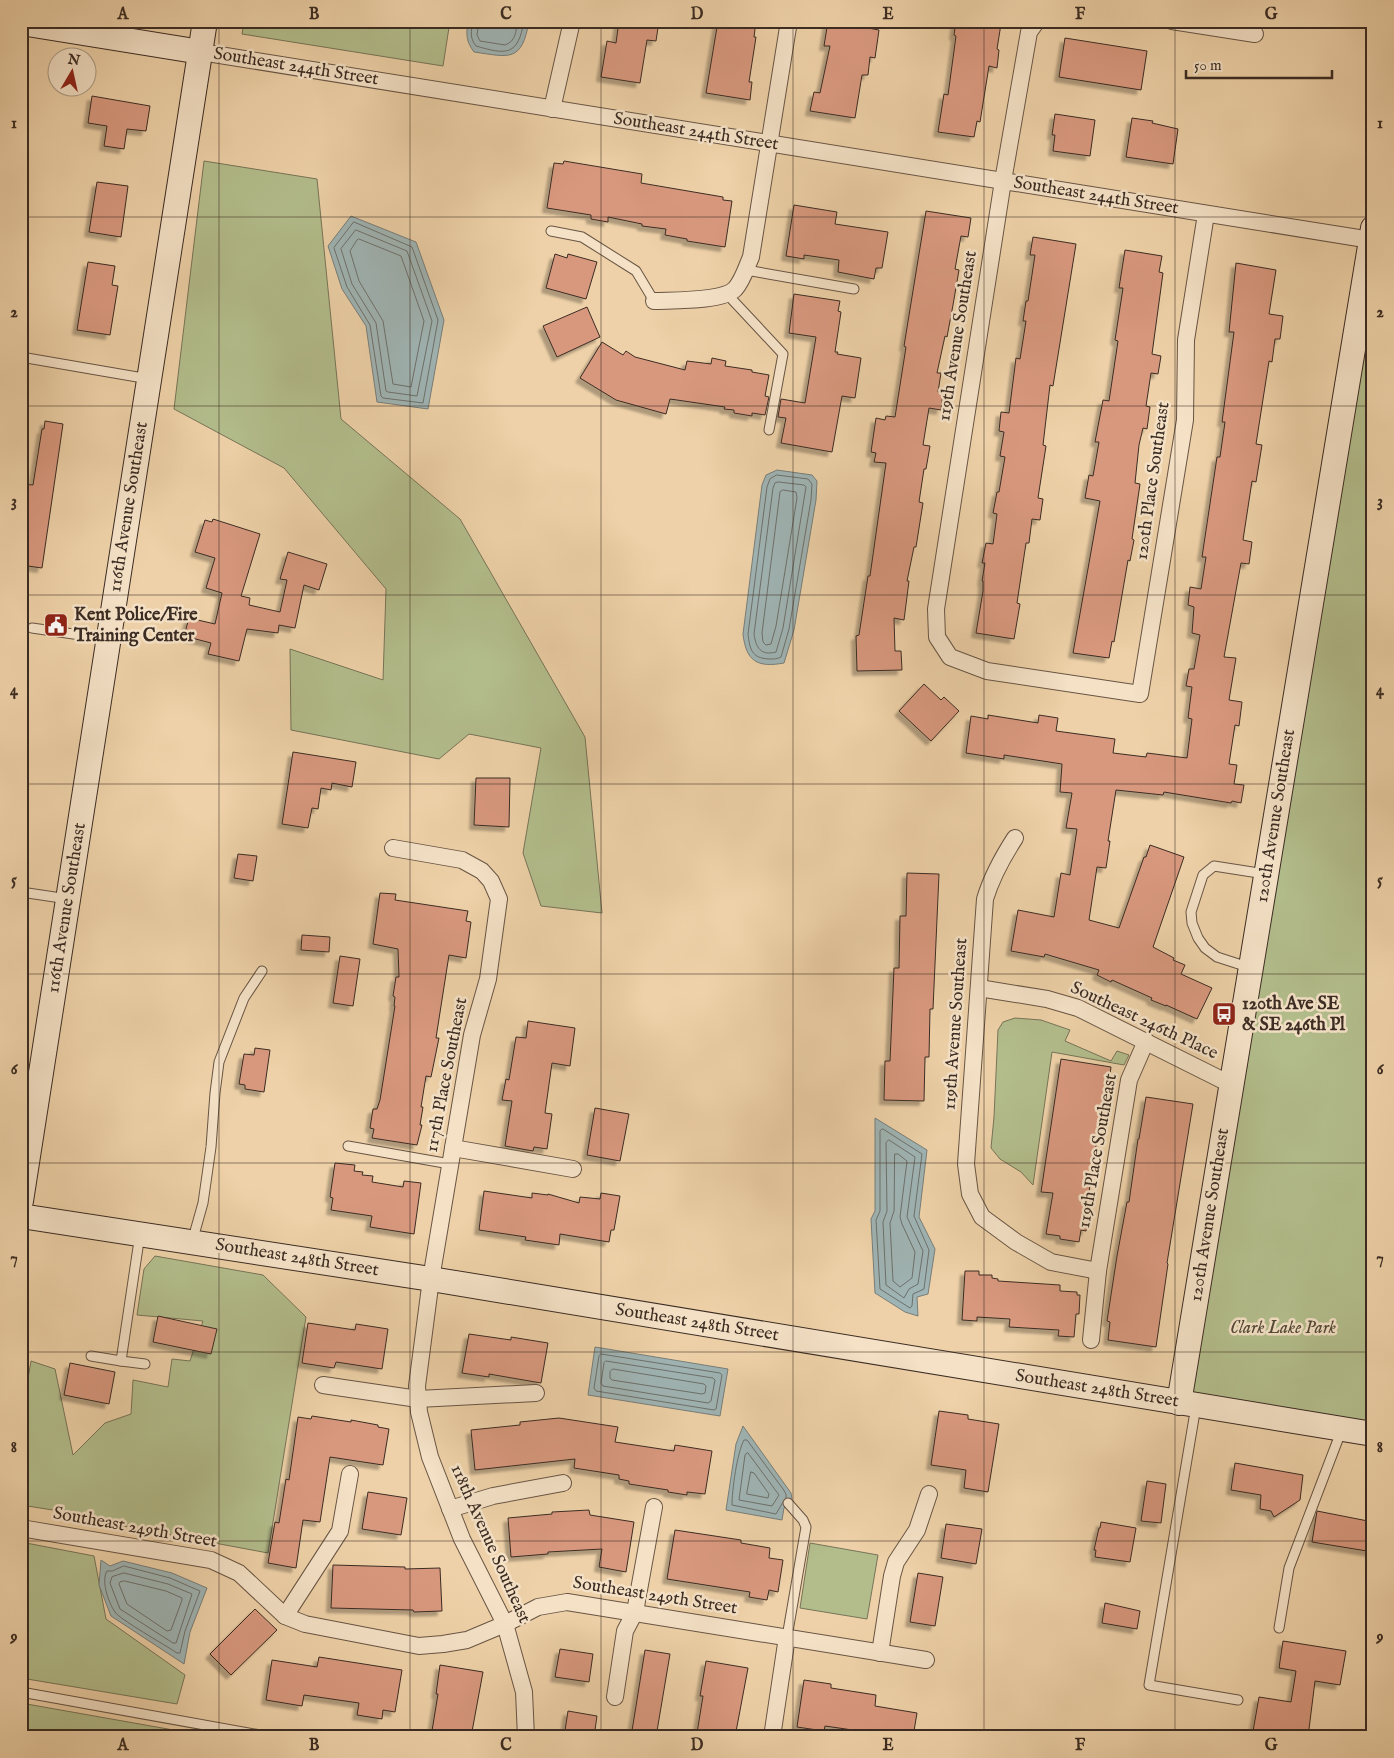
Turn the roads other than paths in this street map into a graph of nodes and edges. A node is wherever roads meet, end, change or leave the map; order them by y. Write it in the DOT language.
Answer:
graph roads {
  1 [pos="205,21"];
  2 [pos="572,21"];
  3 [pos="789,21"];
  4 [pos="1037,21"];
  5 [pos="1172,21"];
  6 [pos="21,23"];
  7 [pos="53,25"];
  8 [pos="1255,34"];
  9 [pos="201,52"];
  10 [pos="552,108"];
  11 [pos="769,144"];
  12 [pos="1002,181"];
  13 [pos="1206,214"];
  14 [pos="551,231"];
  15 [pos="1372,234"];
  16 [pos="746,270"];
  17 [pos="854,289"];
  18 [pos="726,293"];
  19 [pos="654,301"];
  20 [pos="21,357"];
  21 [pos="150,379"];
  22 [pos="770,430"];
  23 [pos="32,628"];
  24 [pos="109,640"];
  25 [pos="1140,694"];
  26 [pos="1015,838"];
  27 [pos="393,848"];
  28 [pos="1267,874"];
  29 [pos="21,892"];
  30 [pos="68,899"];
  31 [pos="1251,968"];
  32 [pos="262,971"];
  33 [pos="979,988"];
  34 [pos="1146,1041"];
  35 [pos="1232,1085"];
  36 [pos="348,1146"];
  37 [pos="453,1148"];
  38 [pos="450,1164"];
  39 [pos="573,1169"];
  40 [pos="21,1201"];
  41 [pos="21,1216"];
  42 [pos="140,1234"];
  43 [pos="192,1242"];
  44 [pos="1098,1271"];
  45 [pos="431,1279"];
  46 [pos="1091,1340"];
  47 [pos="91,1356"];
  48 [pos="121,1361"];
  49 [pos="146,1364"];
  50 [pos="323,1385"];
  51 [pos="536,1394"];
  52 [pos="418,1399"];
  53 [pos="1188,1404"];
  54 [pos="1342,1429"];
  55 [pos="1373,1434"];
  56 [pos="350,1474"];
  57 [pos="563,1483"];
  58 [pos="929,1494"];
  59 [pos="788,1503"];
  60 [pos="654,1507"];
  61 [pos="450,1509"];
  62 [pos="21,1528"];
  63 [pos="635,1612"];
  64 [pos="285,1616"];
  65 [pos="505,1624"];
  66 [pos="1278,1628"];
  67 [pos="787,1637"];
  68 [pos="880,1653"];
  69 [pos="926,1660"];
  70 [pos="21,1692"];
  71 [pos="615,1696"];
  72 [pos="1238,1700"];
  73 [pos="271,1737"];
  74 [pos="526,1737"];
  75 [pos="772,1737"];
  1 -- 9 [label="street, 116th Avenue Southeast"];
  2 -- 10 [label="street"];
  3 -- 11 [label="street"];
  4 -- 12 [label="street, 119th Avenue Southeast"];
  5 -- 8 [label="street"];
  6 -- 7 [label="street, Southeast 244th Street"];
  7 -- 9 [label="street, Southeast 244th Street"];
  9 -- 10 [label="street, Southeast 244th Street"];
  9 -- 21 [label="street, 116th Avenue Southeast"];
  10 -- 11 [label="street, Southeast 244th Street"];
  11 -- 12 [label="street, Southeast 244th Street"];
  11 -- 16 [label="street"];
  12 -- 13 [label="street, Southeast 244th Street"];
  12 -- 25 [label="street, 119th Avenue Southeast"];
  13 -- 15 [label="street, Southeast 244th Street"];
  13 -- 25 [label="street, 120th Place Southeast"];
  14 -- 19 [label="lane"];
  15 -- 28 [label="street, 120th Avenue Southeast"];
  16 -- 17 [label="lane"];
  16 -- 18 [label="street"];
  18 -- 19 [label="street"];
  18 -- 22 [label="lane"];
  20 -- 21 [label="lane"];
  21 -- 24 [label="street, 116th Avenue Southeast"];
  23 -- 24 [label="lane"];
  24 -- 30 [label="street, 116th Avenue Southeast"];
  26 -- 33 [label="street, 119th Avenue Southeast"];
  27 -- 37 [label="street, 117th Place Southeast"];
  28 -- 31 [label="street, 120th Avenue Southeast"];
  28 -- 31 [label="lane"];
  29 -- 30 [label="lane"];
  30 -- 40 [label="street, 116th Avenue Southeast"];
  31 -- 35 [label="street, 120th Avenue Southeast"];
  32 -- 43 [label="lane"];
  33 -- 34 [label="street, Southeast 246th Place"];
  33 -- 44 [label="street, 119th Avenue Southeast"];
  34 -- 35 [label="street, Southeast 246th Place"];
  34 -- 44 [label="street, 119th Place Southeast"];
  35 -- 53 [label="street, 120th Avenue Southeast"];
  36 -- 38 [label="lane"];
  37 -- 38 [label="street, 117th Place Southeast"];
  37 -- 39 [label="street"];
  38 -- 45 [label="street, 117th Place Southeast"];
  41 -- 42 [label="street, Southeast 248th Street"];
  42 -- 43 [label="street, Southeast 248th Street"];
  42 -- 48 [label="lane"];
  43 -- 45 [label="street, Southeast 248th Street"];
  44 -- 46 [label="street, 119th Place Southeast"];
  45 -- 52 [label="street, 118th Avenue Southeast"];
  45 -- 53 [label="street, Southeast 248th Street"];
  47 -- 48 [label="lane"];
  48 -- 49 [label="lane"];
  50 -- 52 [label="street"];
  51 -- 52 [label="street"];
  52 -- 61 [label="street, 118th Avenue Southeast"];
  53 -- 54 [label="street, Southeast 248th Street"];
  53 -- 72 [label="lane"];
  54 -- 55 [label="street, Southeast 248th Street"];
  54 -- 66 [label="lane"];
  56 -- 64 [label="street"];
  57 -- 61 [label="street"];
  58 -- 68 [label="street"];
  59 -- 67 [label="lane"];
  60 -- 63 [label="street"];
  61 -- 65 [label="street, 118th Avenue Southeast"];
  62 -- 64 [label="street, Southeast 249th Street"];
  63 -- 65 [label="street, Southeast 249th Street"];
  63 -- 67 [label="street, Southeast 249th Street"];
  63 -- 71 [label="street"];
  64 -- 65 [label="street, Southeast 249th Street"];
  65 -- 74 [label="street, 118th Avenue Southeast"];
  67 -- 68 [label="street, Southeast 249th Street"];
  67 -- 75 [label="street"];
  68 -- 69 [label="street, Southeast 249th Street"];
  70 -- 73 [label="lane"];
}
